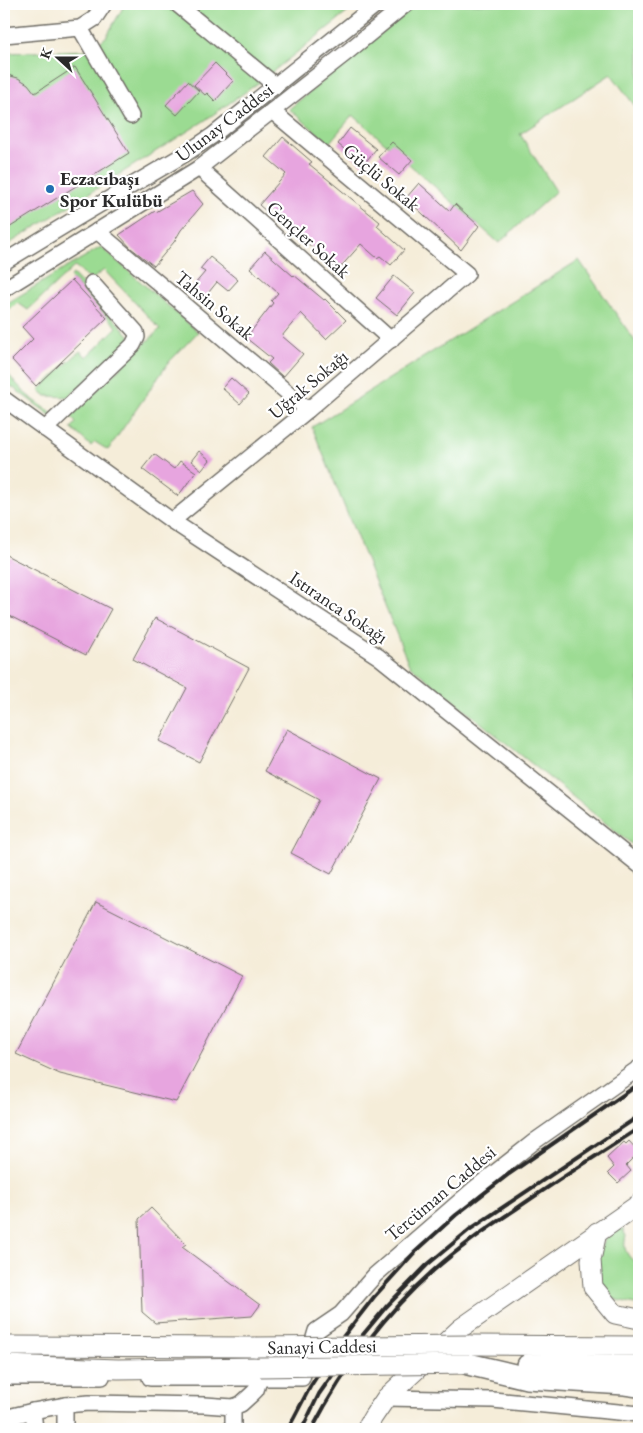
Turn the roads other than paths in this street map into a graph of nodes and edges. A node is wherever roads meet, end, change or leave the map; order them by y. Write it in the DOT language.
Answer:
graph roads {
  1 [pos="104,4"];
  2 [pos="177,4"];
  3 [pos="377,4"];
  4 [pos="406,4"];
  5 [pos="80,28"];
  6 [pos="4,35"];
  7 [pos="276,86"];
  8 [pos="272,111"];
  9 [pos="131,116"];
  10 [pos="199,168"];
  11 [pos="97,231"];
  12 [pos="4,262"];
  13 [pos="467,274"];
  14 [pos="92,283"];
  15 [pos="4,289"];
  16 [pos="391,340"];
  17 [pos="4,398"];
  18 [pos="308,410"];
  19 [pos="45,429"];
  20 [pos="172,521"];
  21 [pos="639,865"];
  22 [pos="639,1068"];
  23 [pos="639,1204"];
  24 [pos="598,1232"];
  25 [pos="639,1319"];
  26 [pos="4,1346"];
  27 [pos="639,1346"];
  28 [pos="468,1355"];
  29 [pos="4,1365"];
  30 [pos="639,1366"];
  31 [pos="260,1373"];
  32 [pos="4,1377"];
  33 [pos="639,1386"];
  34 [pos="386,1398"];
  35 [pos="65,1405"];
  36 [pos="233,1407"];
  37 [pos="33,1411"];
  38 [pos="639,1414"];
  39 [pos="4,1418"];
  40 [pos="35,1429"];
  41 [pos="64,1429"];
  42 [pos="233,1429"];
  43 [pos="366,1429"];
  1 -- 5 [label="street"];
  2 -- 7 [label="street"];
  3 -- 7 [label="street, Ulunay Caddesi"];
  4 -- 8 [label="street, Ulunay Caddesi"];
  5 -- 6 [label="street"];
  5 -- 9 [label="street"];
  7 -- 12 [label="street, Ulunay Caddesi"];
  8 -- 10 [label="street, Ulunay Caddesi"];
  8 -- 13 [label="street, Güçlü Sokak"];
  10 -- 11 [label="street, Ulunay Caddesi"];
  10 -- 16 [label="street, Gençler Sokak"];
  11 -- 15 [label="street, Ulunay Caddesi"];
  11 -- 18 [label="street, Tahsin Sokak"];
  13 -- 16 [label="street, Uğrak Sokağı"];
  14 -- 19 [label="street"];
  16 -- 18 [label="street, Uğrak Sokağı"];
  17 -- 19 [label="street, Istıranca Sokağı"];
  18 -- 20 [label="street, Uğrak Sokağı"];
  19 -- 20 [label="street, Istıranca Sokağı"];
  20 -- 21 [label="street, Istıranca Sokağı"];
  22 -- 31 [label="street, Tercüman Caddesi"];
  23 -- 24 [label="main road"];
  24 -- 25 [label="main road"];
  24 -- 34 [label="main road"];
  26 -- 28 [label="main road, Sanayi Caddesi, bridge"];
  27 -- 28 [label="main road, Sanayi Caddesi"];
  28 -- 30 [label="highway"];
  28 -- 31 [label="main road, Sanayi Caddesi, bridge"];
  28 -- 33 [label="highway"];
  29 -- 31 [label="main road, Sanayi Caddesi"];
  31 -- 32 [label="street"];
  31 -- 36 [label="street"];
  34 -- 38 [label="street"];
  34 -- 43 [label="main road"];
  35 -- 36 [label="street"];
  35 -- 37 [label="street"];
  35 -- 41 [label="street"];
  36 -- 42 [label="street"];
  37 -- 39 [label="street"];
  37 -- 40 [label="street"];
}
